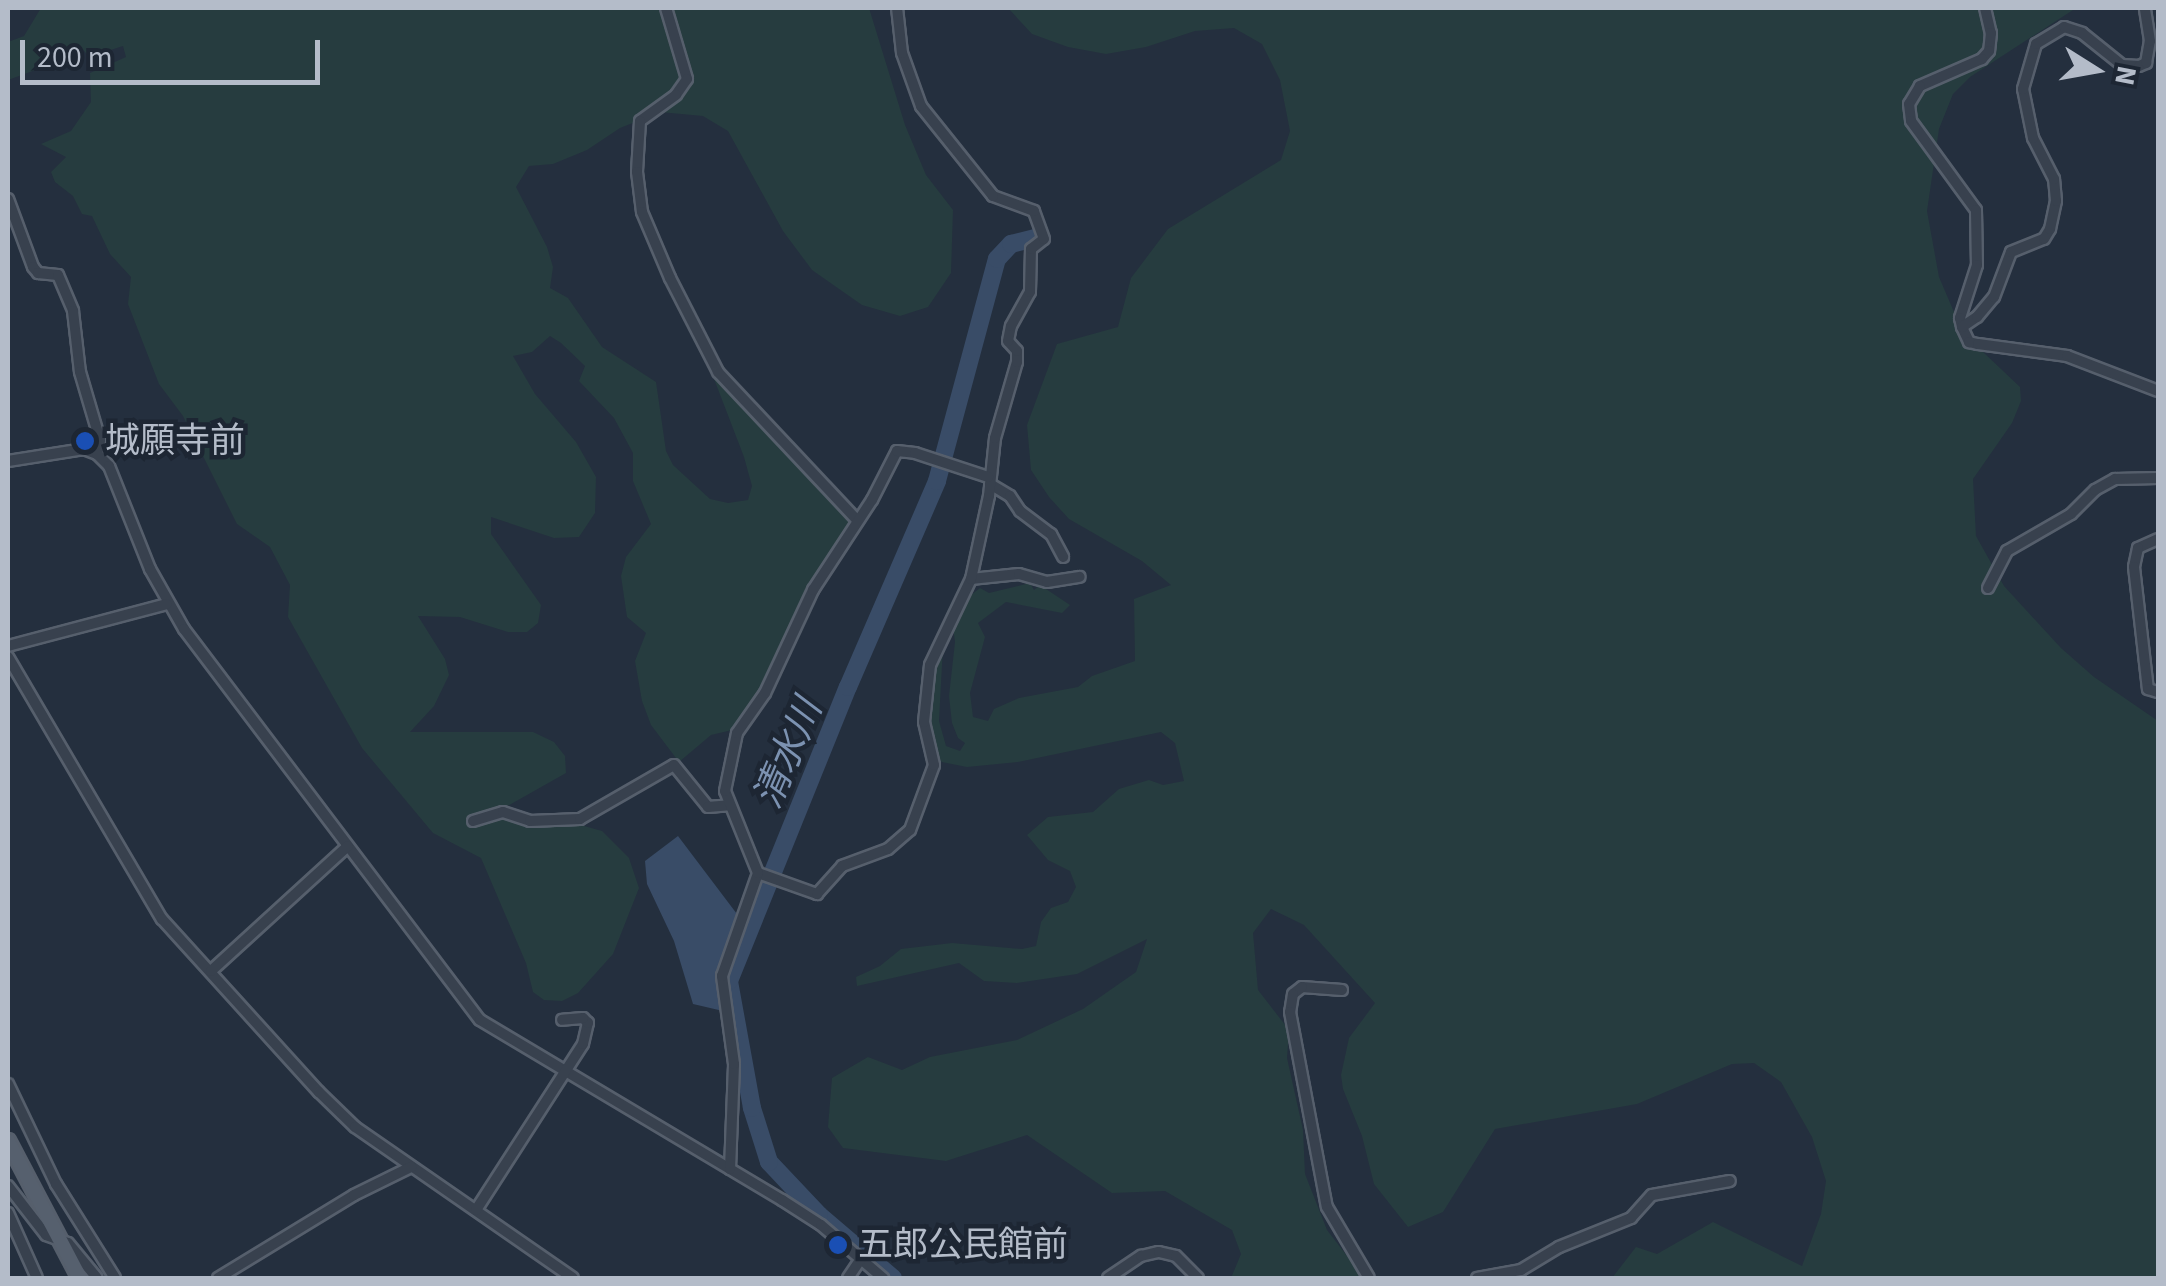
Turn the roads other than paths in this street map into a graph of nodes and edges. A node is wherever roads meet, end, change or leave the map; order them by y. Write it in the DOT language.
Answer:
graph roads {
  1 [pos="666,8"];
  2 [pos="897,8"];
  3 [pos="1985,8"];
  4 [pos="2144,8"];
  5 [pos="8,200"];
  6 [pos="1962,327"];
  7 [pos="2158,391"];
  8 [pos="98,454"];
  9 [pos="8,461"];
  10 [pos="2158,478"];
  11 [pos="989,481"];
  12 [pos="857,520"];
  13 [pos="2158,539"];
  14 [pos="1063,556"];
  15 [pos="1080,577"];
  16 [pos="971,579"];
  17 [pos="1988,588"];
  18 [pos="167,604"];
  19 [pos="8,646"];
  20 [pos="8,657"];
  21 [pos="2158,692"];
  22 [pos="730,805"];
  23 [pos="473,821"];
  24 [pos="348,846"];
  25 [pos="758,873"];
  26 [pos="210,971"];
  27 [pos="1342,990"];
  28 [pos="562,1020"];
  29 [pos="567,1074"];
  30 [pos="8,1084"];
  31 [pos="8,1141"];
  32 [pos="411,1167"];
  33 [pos="730,1169"];
  34 [pos="1730,1180"];
  35 [pos="8,1186"];
  36 [pos="476,1210"];
  37 [pos="8,1213"];
  38 [pos="58,1239"];
  39 [pos="860,1260"];
  40 [pos="36,1278"];
  41 [pos="80,1278"];
  42 [pos="97,1278"];
  43 [pos="115,1278"];
  44 [pos="218,1278"];
  45 [pos="573,1278"];
  46 [pos="848,1278"];
  47 [pos="883,1278"];
  48 [pos="1108,1278"];
  49 [pos="1198,1278"];
  50 [pos="1368,1278"];
  51 [pos="1477,1278"];
  1 -- 12 [label="street"];
  2 -- 11 [label="street"];
  3 -- 6 [label="street"];
  4 -- 6 [label="street"];
  5 -- 8 [label="street"];
  6 -- 7 [label="street"];
  8 -- 9 [label="street"];
  8 -- 18 [label="street"];
  10 -- 17 [label="street"];
  11 -- 12 [label="street"];
  11 -- 14 [label="street"];
  11 -- 16 [label="street"];
  12 -- 22 [label="street"];
  13 -- 21 [label="street"];
  15 -- 16 [label="street"];
  16 -- 25 [label="street"];
  18 -- 19 [label="street"];
  18 -- 24 [label="street"];
  20 -- 26 [label="street"];
  22 -- 23 [label="street"];
  22 -- 25 [label="street"];
  24 -- 26 [label="street"];
  24 -- 29 [label="street"];
  25 -- 33 [label="street"];
  26 -- 32 [label="street"];
  27 -- 50 [label="street"];
  28 -- 29 [label="street"];
  29 -- 33 [label="street"];
  29 -- 36 [label="street"];
  30 -- 43 [label="street"];
  31 -- 38 [label="main road"];
  32 -- 36 [label="street"];
  32 -- 44 [label="street"];
  33 -- 39 [label="street"];
  34 -- 51 [label="street"];
  35 -- 38 [label="street"];
  36 -- 45 [label="street"];
  37 -- 40 [label="street"];
  38 -- 41 [label="main road"];
  38 -- 42 [label="street"];
  39 -- 46 [label="street"];
  39 -- 47 [label="street"];
  48 -- 49 [label="street"];
}
